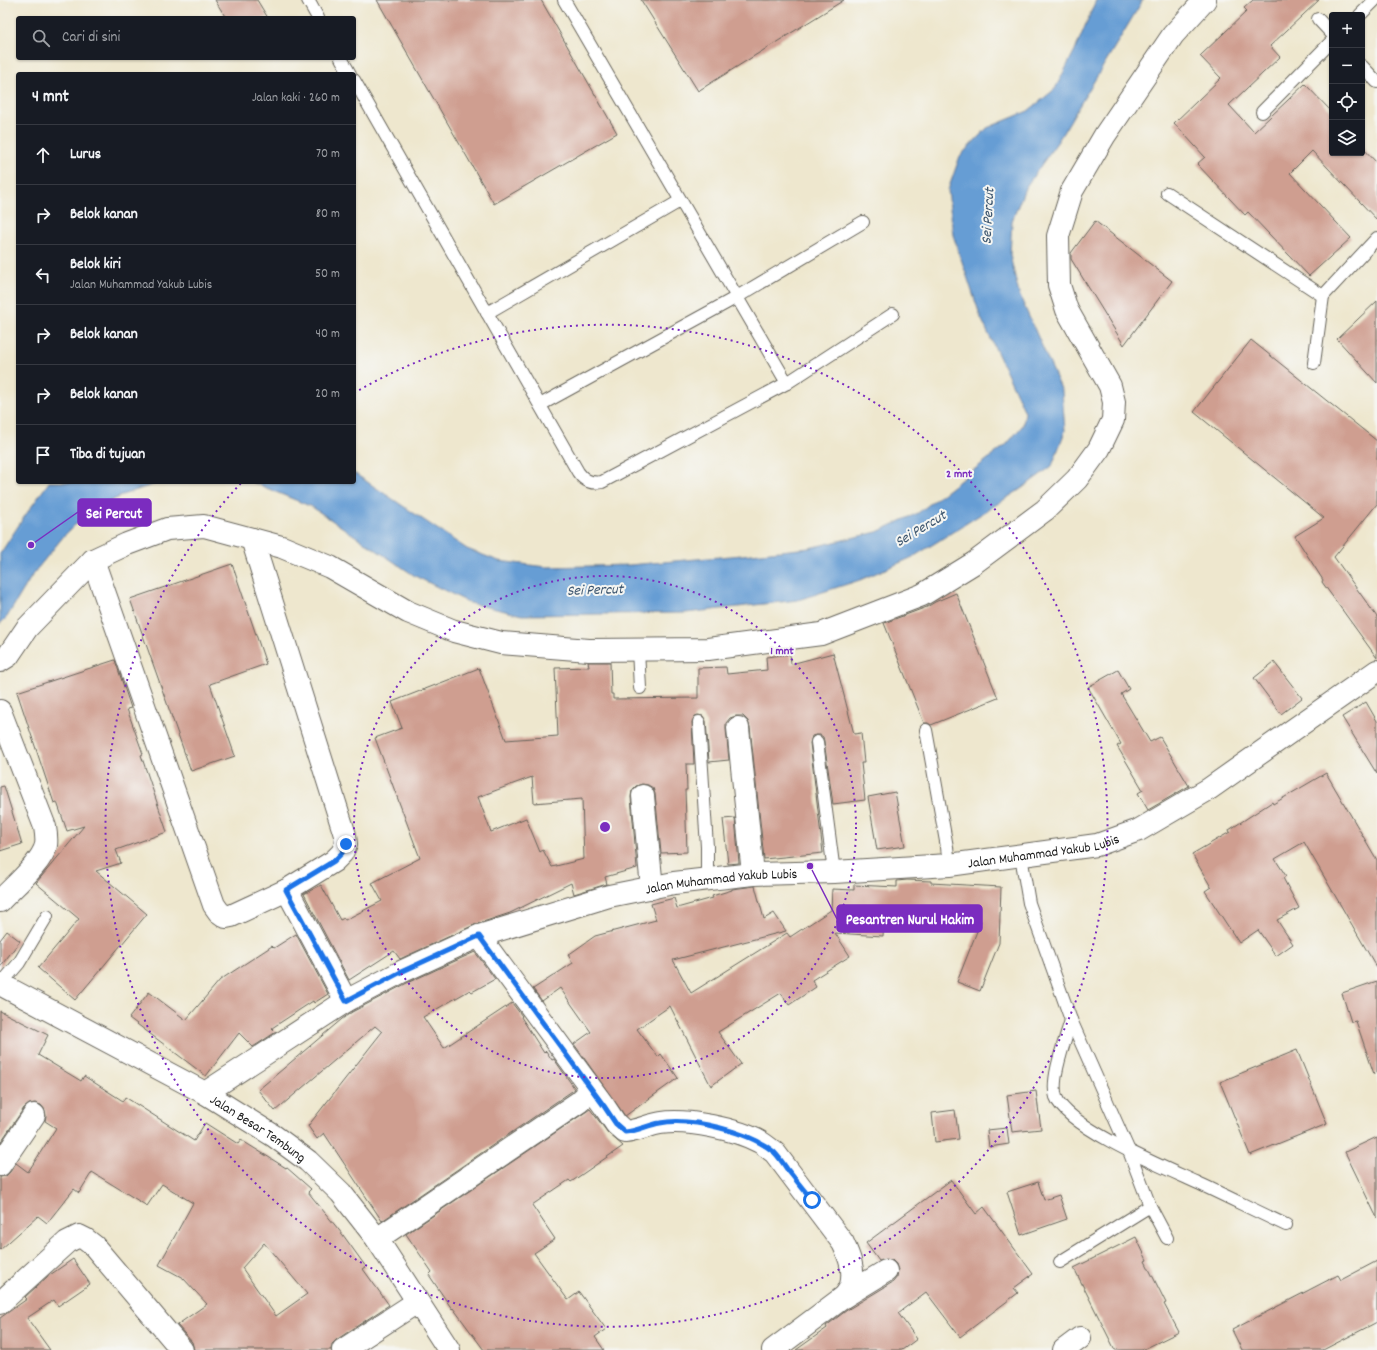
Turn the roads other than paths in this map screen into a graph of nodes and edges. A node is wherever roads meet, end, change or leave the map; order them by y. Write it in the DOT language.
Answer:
graph roads {
  1 [pos="308,0"];
  2 [pos="564,0"];
  3 [pos="1205,0"];
  4 [pos="1375,0"];
  5 [pos="1363,12"];
  6 [pos="317,16"];
  7 [pos="1318,19"];
  8 [pos="1329,31"];
  9 [pos="1329,44"];
  10 [pos="342,60"];
  11 [pos="1365,69"];
  12 [pos="349,72"];
  13 [pos="1377,82"];
  14 [pos="356,84"];
  15 [pos="1262,112"];
  16 [pos="1167,192"];
  17 [pos="680,201"];
  18 [pos="863,222"];
  19 [pos="1377,238"];
  20 [pos="1323,296"];
  21 [pos="737,298"];
  22 [pos="486,313"];
  23 [pos="893,314"];
  24 [pos="1314,363"];
  25 [pos="787,383"];
  26 [pos="540,405"];
  27 [pos="252,539"];
  28 [pos="93,560"];
  29 [pos="638,650"];
  30 [pos="0,660"];
  31 [pos="1377,671"];
  32 [pos="640,688"];
  33 [pos="0,711"];
  34 [pos="699,722"];
  35 [pos="738,728"];
  36 [pos="926,730"];
  37 [pos="817,742"];
  38 [pos="643,796"];
  39 [pos="1021,856"];
  40 [pos="949,865"];
  41 [pos="834,872"];
  42 [pos="753,874"];
  43 [pos="707,880"];
  44 [pos="652,888"];
  45 [pos="286,890"];
  46 [pos="0,901"];
  47 [pos="47,916"];
  48 [pos="479,936"];
  49 [pos="0,984"];
  50 [pos="346,1001"];
  51 [pos="1071,1020"];
  52 [pos="587,1083"];
  53 [pos="205,1093"];
  54 [pos="34,1115"];
  55 [pos="1129,1151"];
  56 [pos="0,1165"];
  57 [pos="1150,1206"];
  58 [pos="1286,1225"];
  59 [pos="1167,1238"];
  60 [pos="377,1240"];
  61 [pos="1060,1262"];
  62 [pos="886,1271"];
  63 [pos="845,1296"];
  64 [pos="417,1302"];
  65 [pos="0,1304"];
  66 [pos="182,1350"];
  67 [pos="343,1350"];
  68 [pos="449,1350"];
  69 [pos="773,1350"];
  1 -- 6 [label="lane"];
  2 -- 17 [label="lane"];
  3 -- 29 [label="main road"];
  4 -- 5 [label="lane"];
  7 -- 8 [label="lane"];
  9 -- 15 [label="lane"];
  10 -- 12 [label="lane"];
  11 -- 13 [label="lane"];
  14 -- 22 [label="lane"];
  16 -- 20 [label="lane"];
  17 -- 21 [label="lane"];
  17 -- 22 [label="lane"];
  18 -- 21 [label="lane"];
  19 -- 20 [label="lane"];
  20 -- 24 [label="lane"];
  21 -- 25 [label="lane"];
  21 -- 26 [label="lane"];
  22 -- 26 [label="lane"];
  23 -- 25 [label="lane"];
  25 -- 26 [label="lane"];
  27 -- 28 [label="main road"];
  27 -- 29 [label="main road"];
  27 -- 45 [label="main road"];
  28 -- 30 [label="main road"];
  28 -- 45 [label="main road"];
  29 -- 32 [label="lane"];
  31 -- 39 [label="main road, Jalan Muhammad Yakub Lubis"];
  33 -- 46 [label="main road"];
  34 -- 43 [label="lane"];
  35 -- 42 [label="main road"];
  36 -- 40 [label="lane"];
  37 -- 41 [label="lane"];
  38 -- 44 [label="main road"];
  39 -- 40 [label="main road, Jalan Muhammad Yakub Lubis"];
  39 -- 51 [label="lane"];
  40 -- 41 [label="main road, Jalan Muhammad Yakub Lubis"];
  41 -- 42 [label="main road, Jalan Muhammad Yakub Lubis"];
  42 -- 43 [label="main road, Jalan Muhammad Yakub Lubis"];
  43 -- 44 [label="main road, Jalan Muhammad Yakub Lubis"];
  44 -- 48 [label="main road, Jalan Muhammad Yakub Lubis"];
  45 -- 50 [label="main road"];
  47 -- 49 [label="lane"];
  48 -- 50 [label="main road, Jalan Muhammad Yakub Lubis"];
  48 -- 52 [label="main road"];
  49 -- 53 [label="main road, Jalan Besar Tembung"];
  50 -- 53 [label="main road, Jalan Muhammad Yakub Lubis"];
  51 -- 55 [label="lane"];
  51 -- 55 [label="lane"];
  52 -- 60 [label="main road"];
  52 -- 63 [label="main road"];
  53 -- 60 [label="main road, Jalan Besar Tembung"];
  54 -- 56 [label="main road"];
  55 -- 57 [label="lane"];
  55 -- 58 [label="lane"];
  57 -- 59 [label="lane"];
  57 -- 61 [label="lane"];
  60 -- 64 [label="main road, Jalan Besar Tembung"];
  62 -- 63 [label="main road"];
  63 -- 69 [label="main road"];
  64 -- 67 [label="main road"];
  64 -- 68 [label="main road, Jalan Besar Tembung"];
  65 -- 66 [label="main road"];
}
